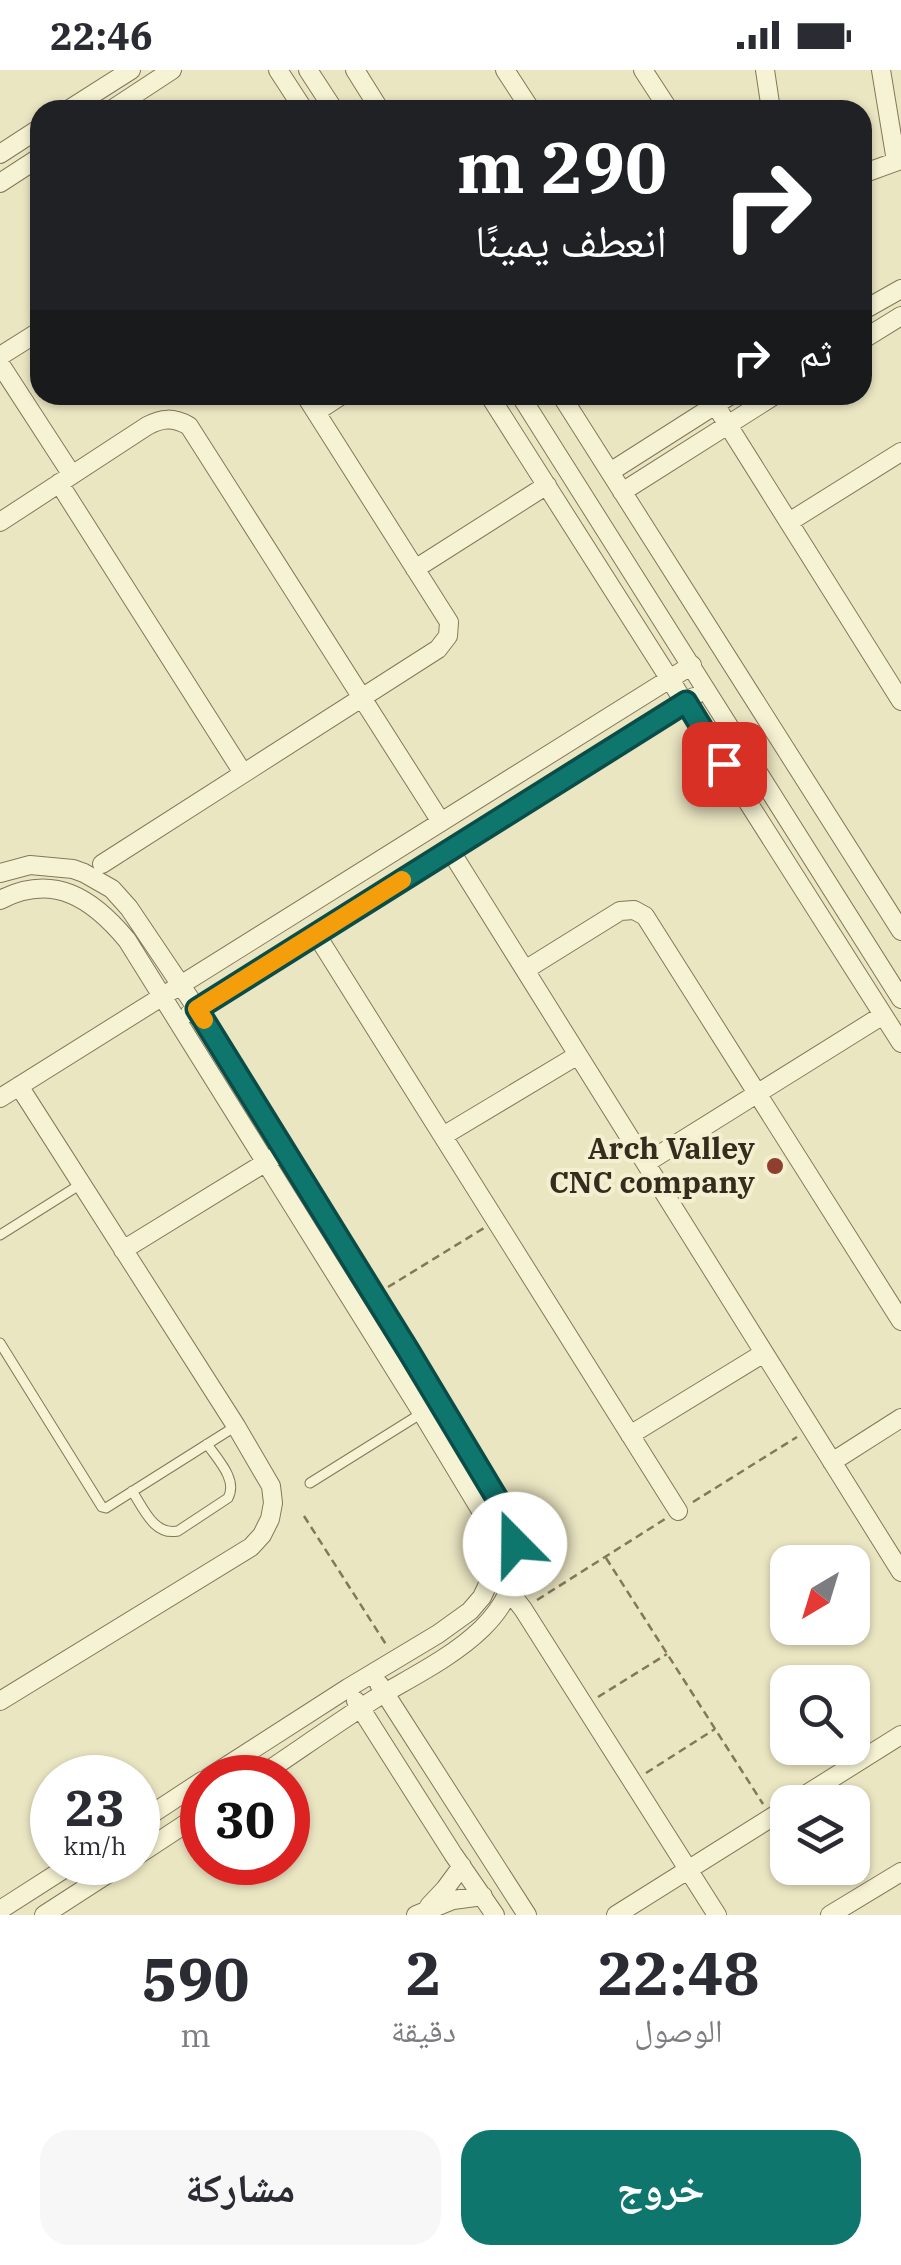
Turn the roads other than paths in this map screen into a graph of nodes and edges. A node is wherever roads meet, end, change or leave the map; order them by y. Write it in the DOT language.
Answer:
graph roads {
  1 [pos="131,70"];
  2 [pos="172,70"];
  3 [pos="278,70"];
  4 [pos="308,70"];
  5 [pos="354,70"];
  6 [pos="506,70"];
  7 [pos="643,70"];
  8 [pos="765,70"];
  9 [pos="881,70"];
  10 [pos="84,100"];
  11 [pos="126,100"];
  12 [pos="298,100"];
  13 [pos="328,100"];
  14 [pos="374,100"];
  15 [pos="524,100"];
  16 [pos="662,100"];
  17 [pos="770,100"];
  18 [pos="30,134"];
  19 [pos="0,154"];
  20 [pos="898,160"];
  21 [pos="30,162"];
  22 [pos="872,170"];
  23 [pos="3,174"];
  24 [pos="901,289"];
  25 [pos="872,305"];
  26 [pos="901,316"];
  27 [pos="872,334"];
  28 [pos="30,337"];
  29 [pos="0,356"];
  30 [pos="0,364"];
  31 [pos="311,405"];
  32 [pos="327,405"];
  33 [pos="496,405"];
  34 [pos="526,405"];
  35 [pos="567,405"];
  36 [pos="708,405"];
  37 [pos="721,405"];
  38 [pos="759,405"];
  39 [pos="316,412"];
  40 [pos="728,425"];
  41 [pos="542,430"];
  42 [pos="521,444"];
  43 [pos="899,459"];
  44 [pos="610,472"];
  45 [pos="65,479"];
  46 [pos="547,485"];
  47 [pos="622,492"];
  48 [pos="0,522"];
  49 [pos="789,522"];
  50 [pos="416,569"];
  51 [pos="692,664"];
  52 [pos="670,678"];
  53 [pos="706,689"];
  54 [pos="362,698"];
  55 [pos="901,701"];
  56 [pos="686,702"];
  57 [pos="243,772"];
  58 [pos="516,776"];
  59 [pos="532,798"];
  60 [pos="442,822"];
  61 [pos="450,850"];
  62 [pos="102,864"];
  63 [pos="0,873"];
  64 [pos="822,874"];
  65 [pos="802,886"];
  66 [pos="323,897"];
  67 [pos="0,900"];
  68 [pos="338,920"];
  69 [pos="901,931"];
  70 [pos="316,934"];
  71 [pos="525,970"];
  72 [pos="182,986"];
  73 [pos="163,997"];
  74 [pos="901,999"];
  75 [pos="197,1009"];
  76 [pos="883,1015"];
  77 [pos="177,1021"];
  78 [pos="901,1043"];
  79 [pos="578,1055"];
  80 [pos="19,1086"];
  81 [pos="758,1093"];
  82 [pos="0,1098"];
  83 [pos="443,1136"];
  84 [pos="284,1150"];
  85 [pos="266,1162"];
  86 [pos="646,1163"];
  87 [pos="81,1184"];
  88 [pos="0,1234"];
  89 [pos="123,1250"];
  90 [pos="901,1321"];
  91 [pos="0,1344"];
  92 [pos="408,1350"];
  93 [pos="764,1353"];
  94 [pos="390,1360"];
  95 [pos="422,1414"];
  96 [pos="901,1418"];
  97 [pos="236,1426"];
  98 [pos="630,1435"];
  99 [pos="207,1444"];
  100 [pos="832,1462"];
  101 [pos="310,1483"];
  102 [pos="132,1492"];
  103 [pos="678,1511"];
  104 [pos="492,1570"];
  105 [pos="901,1572"];
  106 [pos="509,1590"];
  107 [pos="372,1674"];
  108 [pos="348,1688"];
  109 [pos="385,1693"];
  110 [pos="0,1701"];
  111 [pos="360,1709"];
  112 [pos="901,1735"];
  113 [pos="246,1755"];
  114 [pos="291,1755"];
  115 [pos="821,1785"];
  116 [pos="180,1797"];
  117 [pos="165,1806"];
  118 [pos="160,1809"];
  119 [pos="770,1818"];
  120 [pos="179,1828"];
  121 [pos="477,1839"];
  122 [pos="160,1841"];
  123 [pos="457,1860"];
  124 [pos="688,1870"];
  125 [pos="901,1872"];
  126 [pos="39,1885"];
  127 [pos="90,1885"];
  128 [pos="483,1896"];
  129 [pos="18,1898"];
  130 [pos="0,1910"];
  131 [pos="420,1912"];
  132 [pos="28,1915"];
  133 [pos="44,1915"];
  134 [pos="495,1915"];
  135 [pos="526,1915"];
  136 [pos="616,1915"];
  137 [pos="717,1915"];
  138 [pos="830,1915"];
  1 -- 10 [label="street"];
  2 -- 11 [label="street"];
  3 -- 12 [label="street"];
  4 -- 13 [label="street"];
  5 -- 14 [label="street"];
  6 -- 15 [label="street"];
  7 -- 16 [label="street"];
  8 -- 17 [label="street"];
  9 -- 20 [label="street"];
  18 -- 19 [label="street"];
  20 -- 22 [label="street"];
  21 -- 23 [label="street"];
  24 -- 25 [label="street"];
  26 -- 27 [label="street"];
  28 -- 29 [label="street"];
  30 -- 45 [label="street"];
  31 -- 39 [label="street"];
  32 -- 39 [label="street"];
  33 -- 42 [label="street"];
  34 -- 41 [label="street"];
  35 -- 44 [label="street"];
  36 -- 44 [label="street"];
  37 -- 40 [label="street"];
  38 -- 40 [label="street"];
  39 -- 50 [label="street"];
  40 -- 47 [label="street"];
  40 -- 49 [label="street"];
  41 -- 42 [label="street"];
  41 -- 51 [label="street"];
  42 -- 46 [label="street"];
  43 -- 49 [label="street"];
  44 -- 47 [label="street"];
  45 -- 48 [label="street"];
  45 -- 54 [label="street"];
  45 -- 57 [label="street"];
  46 -- 50 [label="street"];
  46 -- 52 [label="street"];
  47 -- 69 [label="street"];
  49 -- 55 [label="street"];
  50 -- 54 [label="street"];
  51 -- 52 [label="street"];
  51 -- 53 [label="street"];
  52 -- 56 [label="street"];
  52 -- 58 [label="street"];
  53 -- 56 [label="street"];
  53 -- 64 [label="street"];
  54 -- 57 [label="street"];
  54 -- 60 [label="street"];
  56 -- 59 [label="street"];
  56 -- 65 [label="street"];
  57 -- 62 [label="street"];
  58 -- 59 [label="street"];
  58 -- 60 [label="street"];
  59 -- 61 [label="street"];
  60 -- 66 [label="street"];
  61 -- 68 [label="street"];
  61 -- 71 [label="street"];
  63 -- 72 [label="street"];
  64 -- 65 [label="street"];
  64 -- 74 [label="street"];
  65 -- 76 [label="street"];
  66 -- 68 [label="street"];
  66 -- 72 [label="street"];
  67 -- 73 [label="street"];
  68 -- 70 [label="street"];
  70 -- 75 [label="street"];
  70 -- 83 [label="street"];
  71 -- 79 [label="street"];
  71 -- 81 [label="street"];
  72 -- 73 [label="street"];
  72 -- 75 [label="street"];
  73 -- 77 [label="street"];
  73 -- 80 [label="street"];
  75 -- 77 [label="street"];
  75 -- 84 [label="street"];
  76 -- 78 [label="street"];
  76 -- 81 [label="street"];
  77 -- 85 [label="street"];
  79 -- 83 [label="street"];
  79 -- 86 [label="street"];
  80 -- 82 [label="street"];
  80 -- 87 [label="street"];
  81 -- 86 [label="street"];
  81 -- 90 [label="street"];
  83 -- 98 [label="street"];
  84 -- 85 [label="street"];
  84 -- 92 [label="street"];
  85 -- 89 [label="street"];
  85 -- 94 [label="street"];
  86 -- 93 [label="street"];
  87 -- 88 [label="lane"];
  87 -- 89 [label="street"];
  89 -- 97 [label="street"];
  91 -- 102 [label="lane"];
  92 -- 94 [label="street"];
  92 -- 106 [label="street"];
  93 -- 98 [label="street"];
  93 -- 100 [label="street"];
  94 -- 95 [label="street"];
  95 -- 101 [label="lane"];
  95 -- 104 [label="street"];
  96 -- 100 [label="street"];
  97 -- 99 [label="lane"];
  97 -- 110 [label="street"];
  98 -- 103 [label="street"];
  99 -- 102 [label="lane"];
  99 -- 102 [label="lane"];
  100 -- 105 [label="street"];
  104 -- 106 [label="street"];
  104 -- 107 [label="street"];
  106 -- 109 [label="street"];
  106 -- 124 [label="street"];
  107 -- 108 [label="street"];
  107 -- 109 [label="street"];
  108 -- 111 [label="street"];
  108 -- 113 [label="street"];
  109 -- 111 [label="street"];
  109 -- 121 [label="street"];
  111 -- 114 [label="street"];
  111 -- 123 [label="street"];
  112 -- 115 [label="street"];
  116 -- 117 [label="street"];
  117 -- 118 [label="street"];
  117 -- 120 [label="street"];
  119 -- 124 [label="street"];
  120 -- 122 [label="street"];
  121 -- 123 [label="street"];
  121 -- 135 [label="street"];
  123 -- 128 [label="street"];
  123 -- 131 [label="street"];
  124 -- 136 [label="street"];
  124 -- 137 [label="street"];
  125 -- 138 [label="street"];
  126 -- 129 [label="street"];
  127 -- 133 [label="street"];
  128 -- 131 [label="street"];
  128 -- 134 [label="street"];
  129 -- 130 [label="street"];
  129 -- 132 [label="street"];
}
